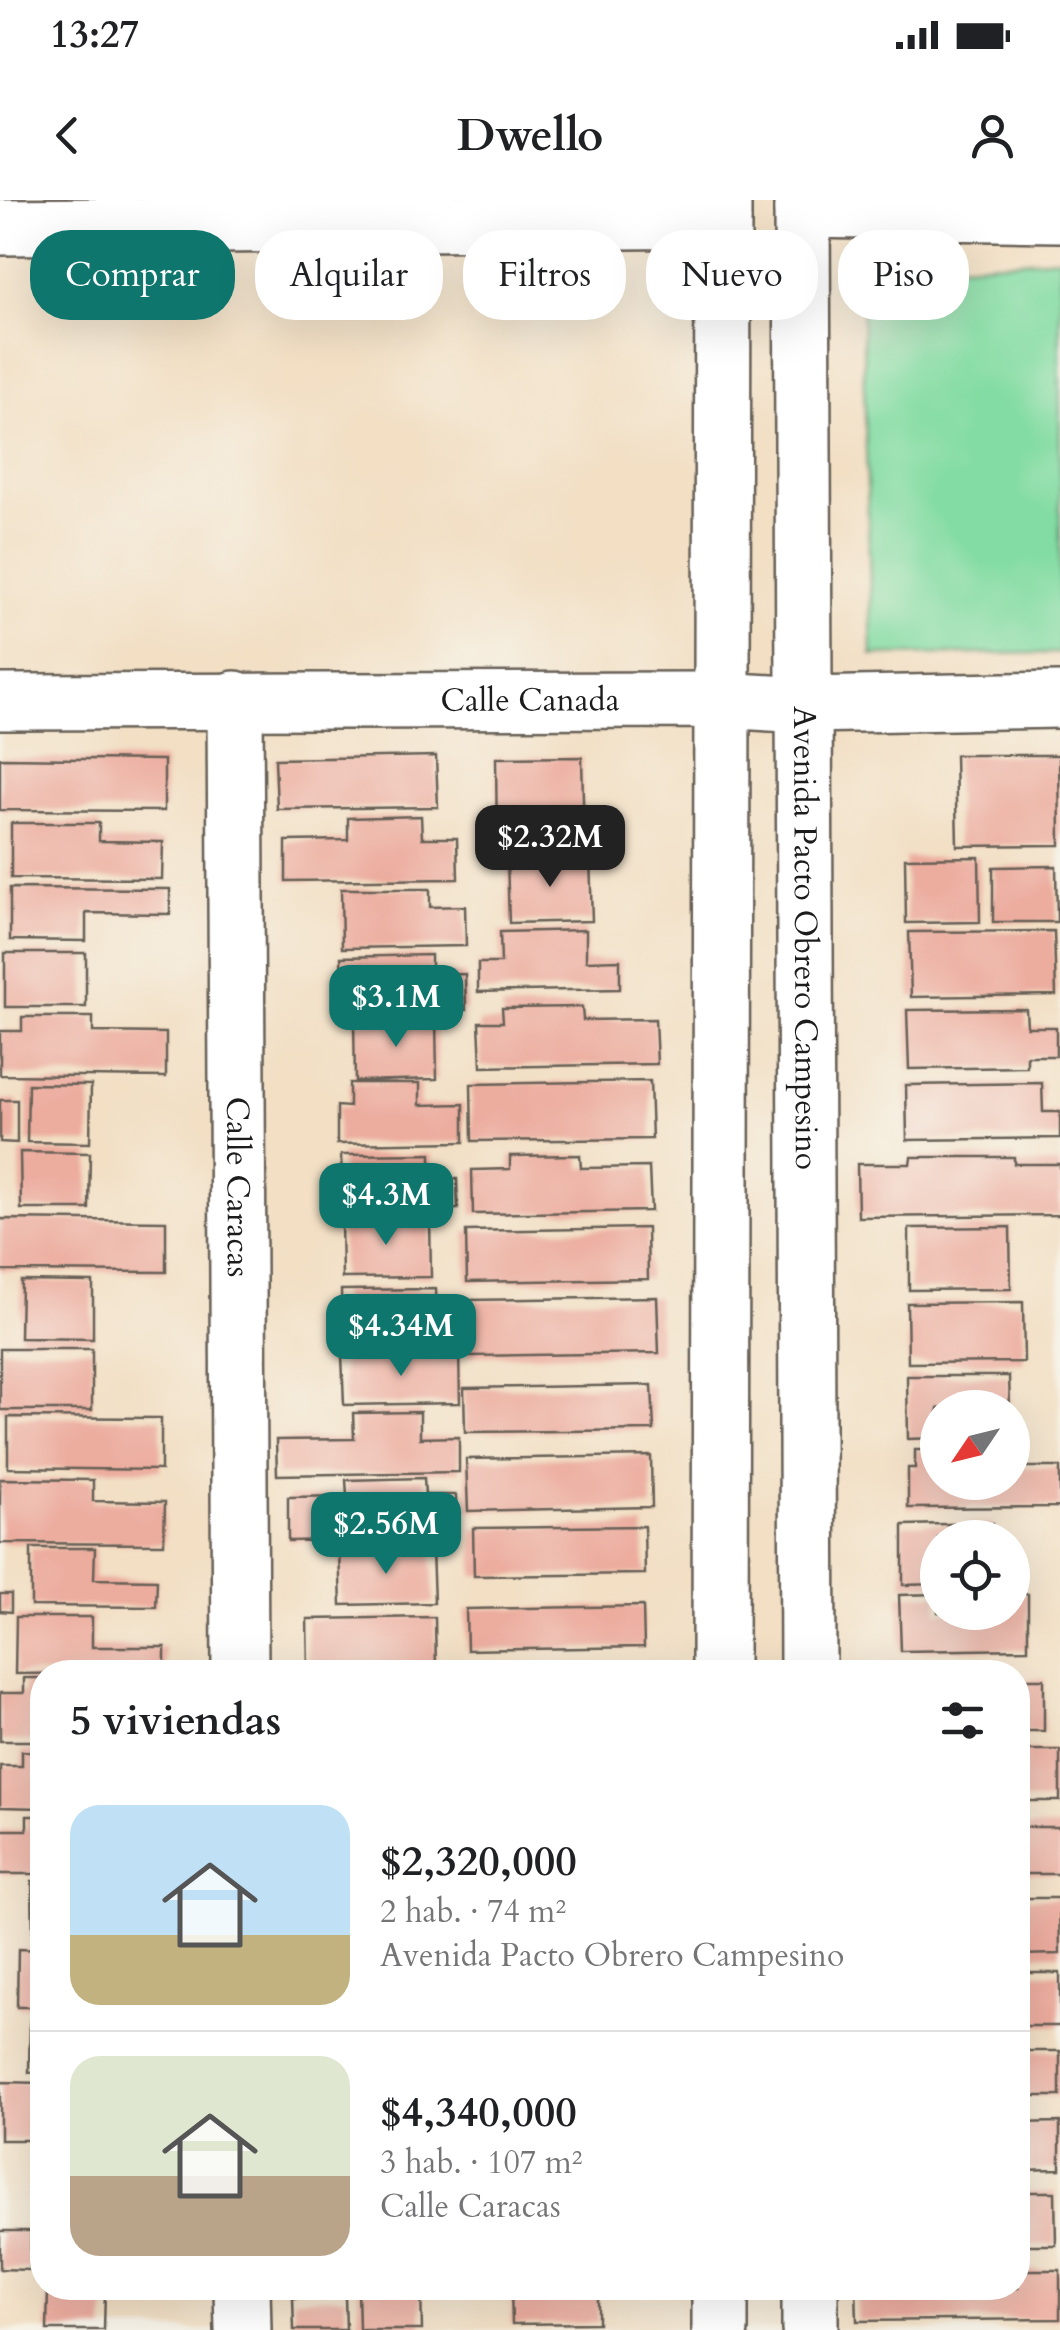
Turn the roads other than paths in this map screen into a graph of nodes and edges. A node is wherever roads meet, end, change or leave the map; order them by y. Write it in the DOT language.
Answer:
graph roads {
  1 [pos="802,205"];
  2 [pos="723,210"];
  3 [pos="240,213"];
  4 [pos="1060,214"];
  5 [pos="0,227"];
  6 [pos="235,700"];
  7 [pos="720,700"];
  8 [pos="1060,700"];
  9 [pos="0,702"];
  10 [pos="806,705"];
  11 [pos="240,1660"];
  12 [pos="720,1660"];
  13 [pos="808,1660"];
  14 [pos="242,2300"];
  15 [pos="720,2300"];
  16 [pos="810,2300"];
  17 [pos="242,2330"];
  18 [pos="720,2330"];
  19 [pos="810,2330"];
  1 -- 4 [label="street"];
  1 -- 10 [label="street, Avenida Pacto Obrero Campesino"];
  2 -- 3 [label="street"];
  2 -- 7 [label="street"];
  3 -- 5 [label="street"];
  6 -- 7 [label="street, Calle Canada"];
  6 -- 9 [label="street, Calle Canada"];
  6 -- 11 [label="street, Calle Caracas"];
  7 -- 10 [label="street, Calle Canada"];
  7 -- 12 [label="street"];
  8 -- 10 [label="street, Calle Canada"];
  10 -- 13 [label="street, Avenida Pacto Obrero Campesino"];
  14 -- 17 [label="street"];
  15 -- 18 [label="street"];
  16 -- 19 [label="street"];
}
